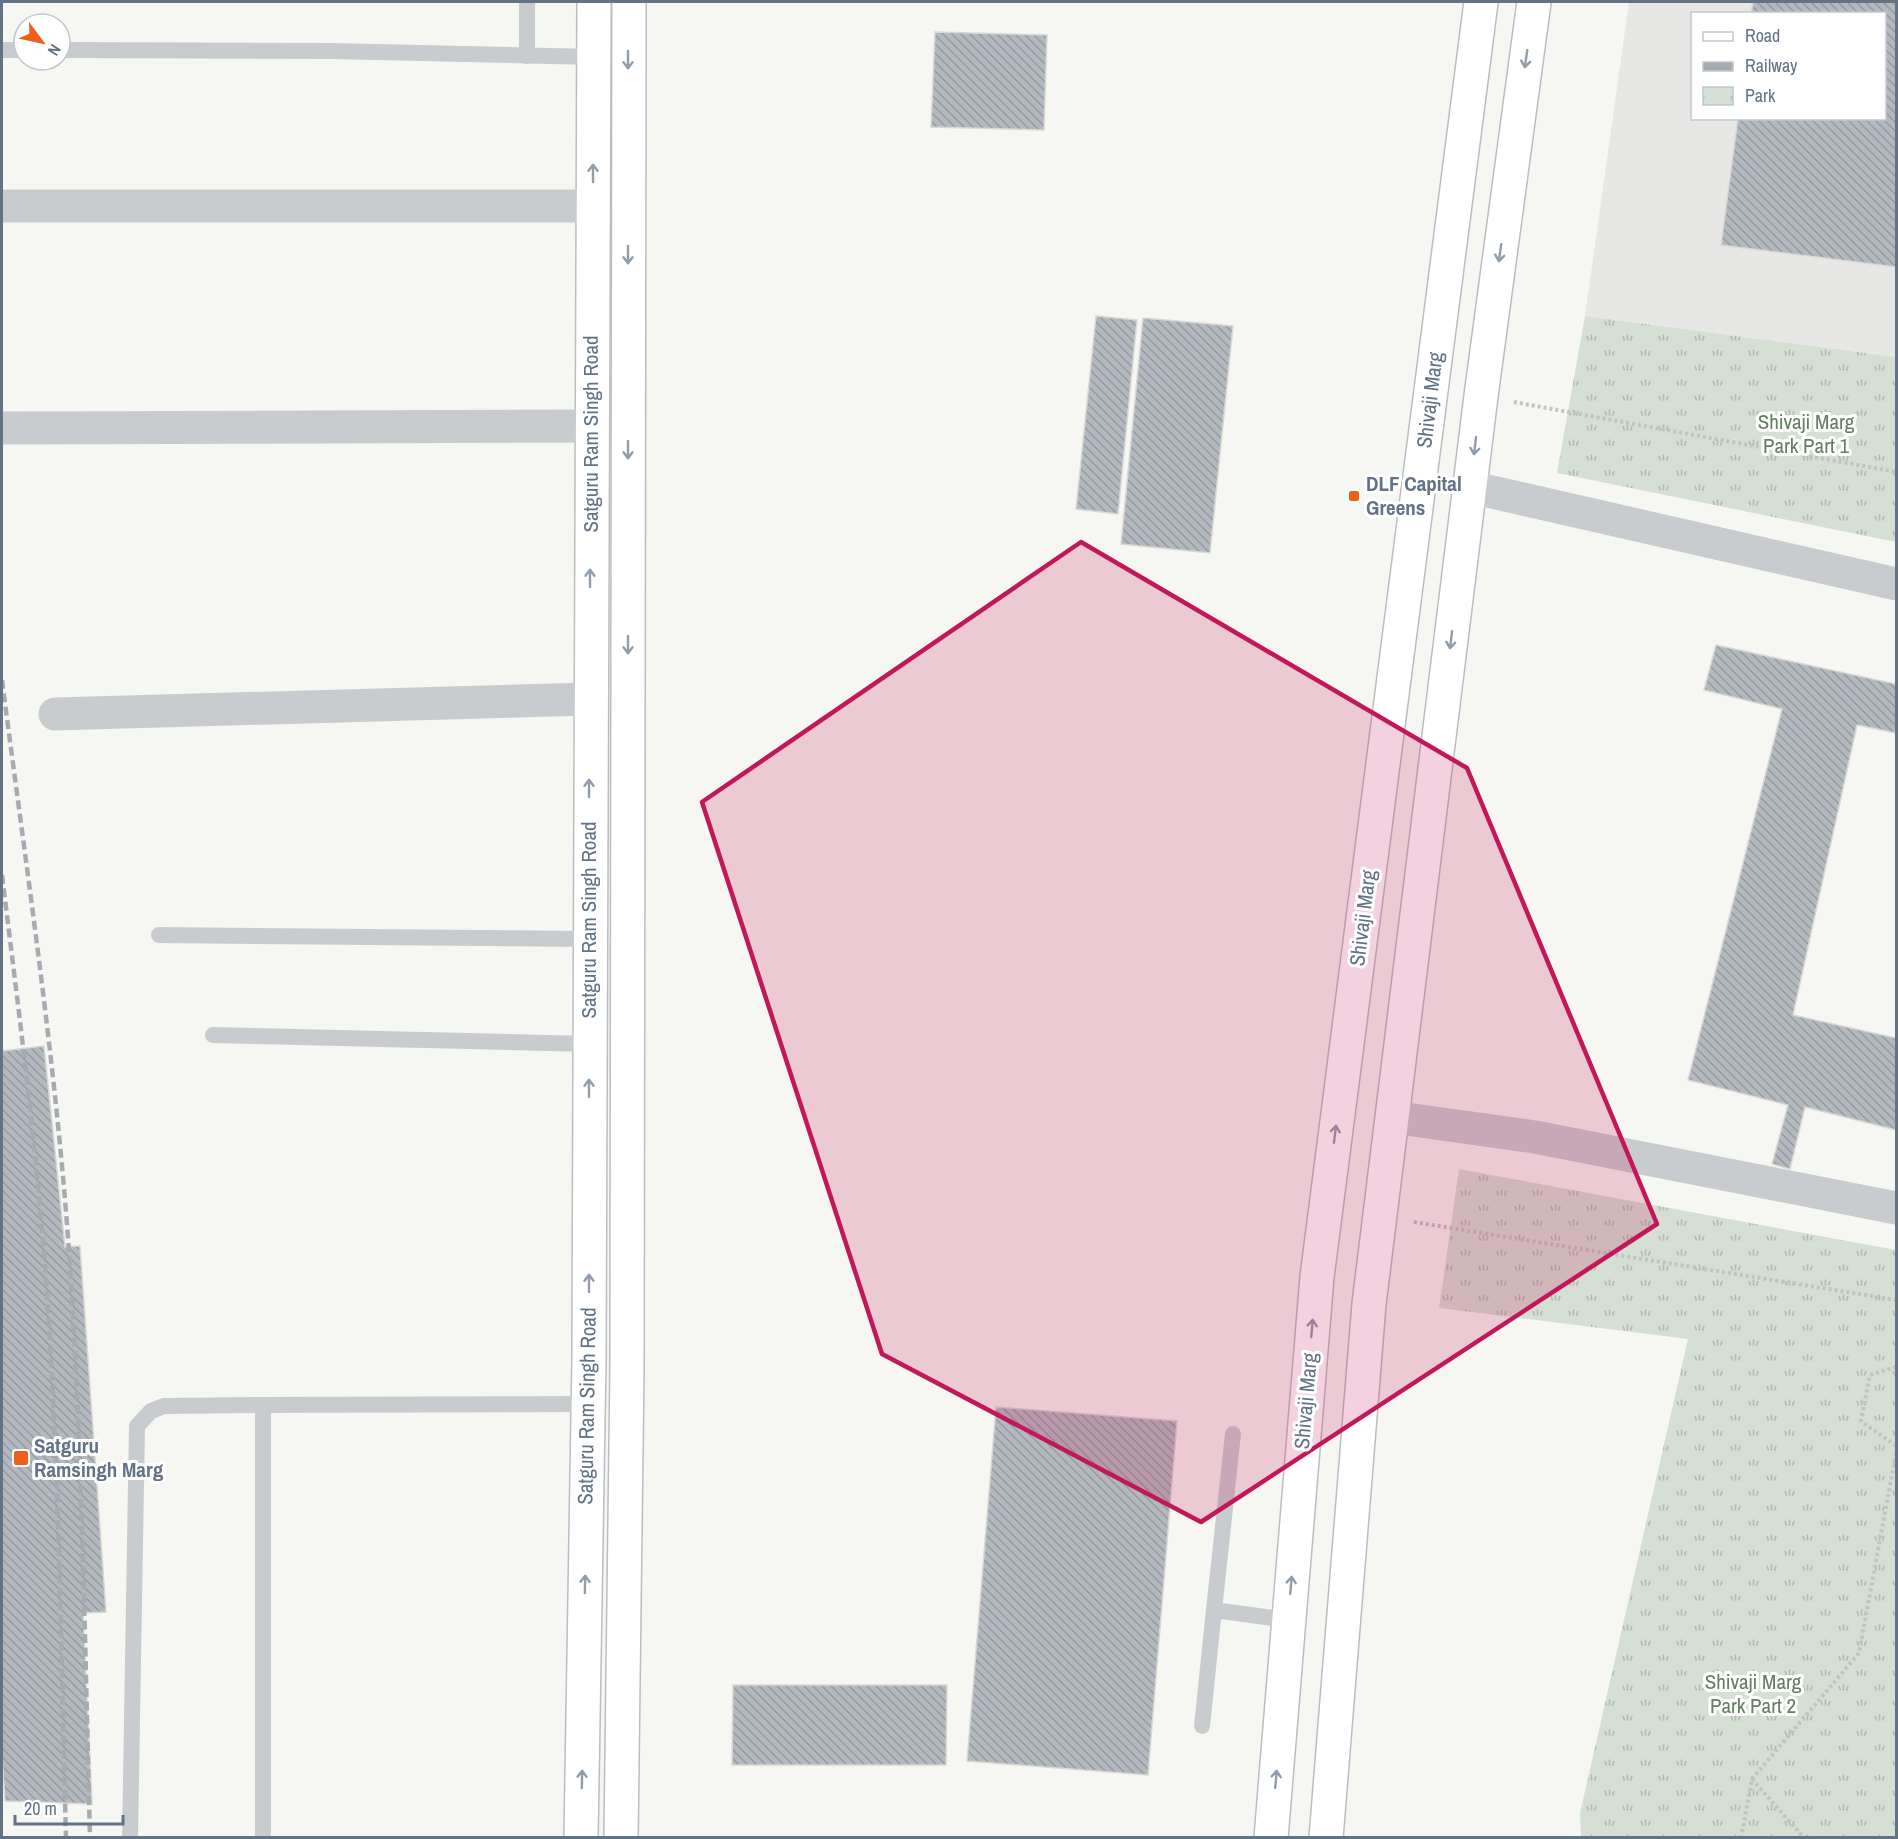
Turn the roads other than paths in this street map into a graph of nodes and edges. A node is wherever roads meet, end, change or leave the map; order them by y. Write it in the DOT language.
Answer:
graph roads {
  1 [pos="527,2"];
  2 [pos="594,2"];
  3 [pos="629,2"];
  4 [pos="1481,2"];
  5 [pos="1534,2"];
  6 [pos="72,50"];
  7 [pos="527,56"];
  8 [pos="594,57"];
  9 [pos="2,206"];
  10 [pos="593,206"];
  11 [pos="591,426"];
  12 [pos="2,428"];
  13 [pos="1470,487"];
  14 [pos="1896,584"];
  15 [pos="590,699"];
  16 [pos="55,714"];
  17 [pos="159,934"];
  18 [pos="589,939"];
  19 [pos="213,1035"];
  20 [pos="589,1044"];
  21 [pos="1392,1117"];
  22 [pos="1896,1208"];
  23 [pos="588,1404"];
  24 [pos="263,1405"];
  25 [pos="1233,1434"];
  26 [pos="1214,1610"];
  27 [pos="1288,1620"];
  28 [pos="1202,1726"];
  29 [pos="130,1838"];
  30 [pos="263,1838"];
  31 [pos="580,1838"];
  32 [pos="621,1838"];
  33 [pos="1271,1838"];
  34 [pos="1326,1838"];
  1 -- 7 [label="lane"];
  2 -- 8 [label="main road, Satguru Ram Singh Road"];
  3 -- 32 [label="main road, Satguru Ram Singh Road, one-way"];
  27 -- 4 [label="main road, Shivaji Marg, one-way"];
  5 -- 13 [label="main road, one-way"];
  6 -- 7 [label="lane"];
  7 -- 8 [label="lane"];
  10 -- 8 [label="main road, Satguru Ram Singh Road, one-way"];
  9 -- 10 [label="street"];
  10 -- 11 [label="main road, Satguru Ram Singh Road"];
  11 -- 12 [label="street"];
  15 -- 11 [label="main road, Satguru Ram Singh Road, one-way"];
  13 -- 14 [label="street"];
  13 -- 21 [label="main road, one-way"];
  15 -- 16 [label="street"];
  18 -- 15 [label="main road, Satguru Ram Singh Road, one-way"];
  17 -- 18 [label="lane"];
  18 -- 20 [label="main road, Satguru Ram Singh Road"];
  19 -- 20 [label="lane"];
  23 -- 20 [label="main road, Satguru Ram Singh Road, one-way"];
  21 -- 22 [label="street"];
  21 -- 34 [label="main road"];
  23 -- 24 [label="lane"];
  31 -- 23 [label="main road, Satguru Ram Singh Road, one-way"];
  24 -- 29 [label="lane"];
  24 -- 30 [label="lane"];
  25 -- 26 [label="lane"];
  26 -- 27 [label="lane"];
  26 -- 28 [label="lane"];
  33 -- 27 [label="main road, Shivaji Marg, one-way"];
}
